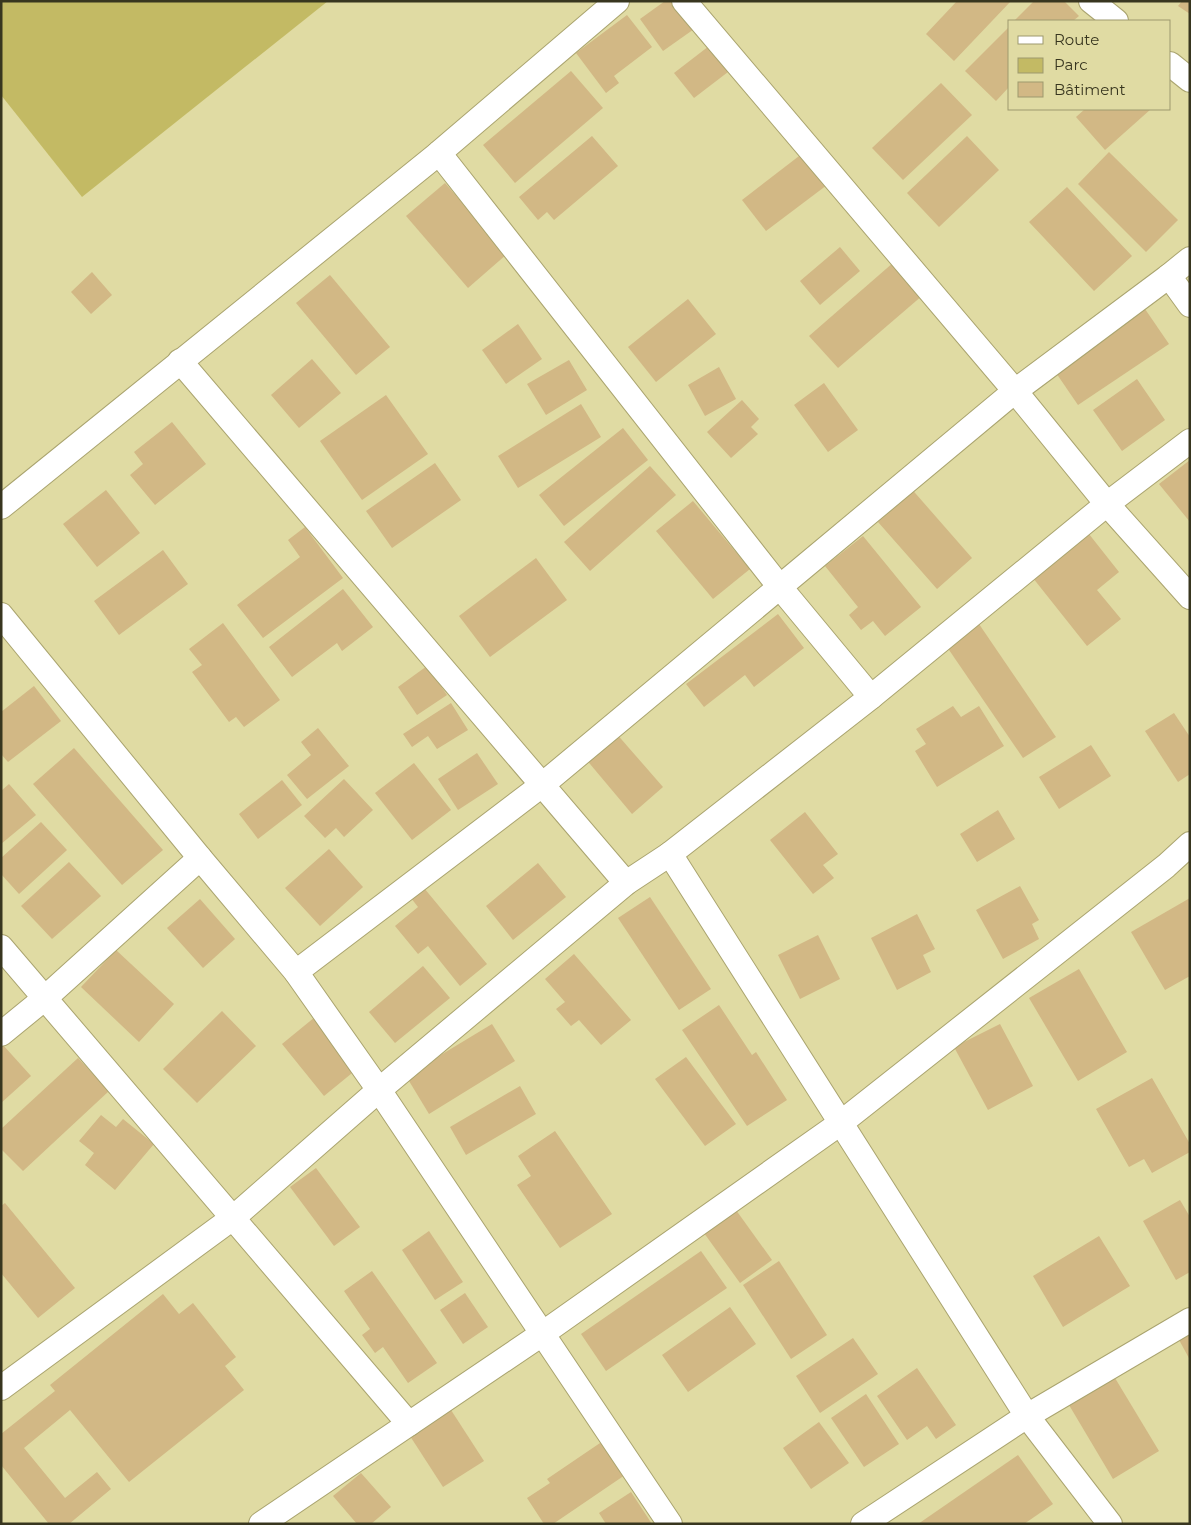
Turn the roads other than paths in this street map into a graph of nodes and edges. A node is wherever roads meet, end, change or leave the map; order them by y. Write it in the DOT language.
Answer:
graph roads {
  1 [pos="617,1"];
  2 [pos="684,1"];
  3 [pos="1091,1"];
  4 [pos="1115,20"];
  5 [pos="1171,65"];
  6 [pos="1190,80"];
  7 [pos="439,153"];
  8 [pos="1190,259"];
  9 [pos="1169,276"];
  10 [pos="1190,305"];
  11 [pos="180,361"];
  12 [pos="1015,391"];
  13 [pos="1190,441"];
  14 [pos="1107,504"];
  15 [pos="1,507"];
  16 [pos="779,586"];
  17 [pos="1190,597"];
  18 [pos="1,615"];
  19 [pos="871,697"];
  20 [pos="542,785"];
  21 [pos="1190,844"];
  22 [pos="670,854"];
  23 [pos="200,858"];
  24 [pos="626,883"];
  25 [pos="1,947"];
  26 [pos="296,972"];
  27 [pos="45,998"];
  28 [pos="1,1034"];
  29 [pos="379,1090"];
  30 [pos="842,1122"];
  31 [pos="234,1217"];
  32 [pos="1190,1320"];
  33 [pos="542,1334"];
  34 [pos="1,1388"];
  35 [pos="1027,1416"];
  36 [pos="409,1424"];
  37 [pos="261,1524"];
  38 [pos="670,1524"];
  39 [pos="863,1524"];
  40 [pos="1110,1524"];
  1 -- 7 [label="street"];
  2 -- 12 [label="street"];
  3 -- 4 [label="street"];
  5 -- 6 [label="street"];
  7 -- 11 [label="street"];
  7 -- 16 [label="street"];
  8 -- 9 [label="street"];
  9 -- 10 [label="street"];
  9 -- 12 [label="street"];
  11 -- 15 [label="street"];
  11 -- 20 [label="street"];
  12 -- 14 [label="street"];
  12 -- 16 [label="street"];
  13 -- 14 [label="street"];
  14 -- 17 [label="street"];
  14 -- 19 [label="street"];
  16 -- 19 [label="street"];
  16 -- 20 [label="street"];
  18 -- 23 [label="street"];
  19 -- 22 [label="street"];
  20 -- 24 [label="street"];
  20 -- 26 [label="street"];
  21 -- 30 [label="street"];
  22 -- 24 [label="street"];
  22 -- 30 [label="street"];
  23 -- 26 [label="street"];
  23 -- 27 [label="street"];
  24 -- 29 [label="street"];
  25 -- 27 [label="street"];
  26 -- 29 [label="street"];
  27 -- 28 [label="street"];
  27 -- 31 [label="street"];
  29 -- 31 [label="street"];
  29 -- 33 [label="street"];
  30 -- 33 [label="street"];
  30 -- 35 [label="street"];
  31 -- 34 [label="street"];
  31 -- 36 [label="street"];
  32 -- 35 [label="street"];
  33 -- 36 [label="street"];
  33 -- 38 [label="street"];
  35 -- 39 [label="street"];
  35 -- 40 [label="street"];
  36 -- 37 [label="street"];
}
